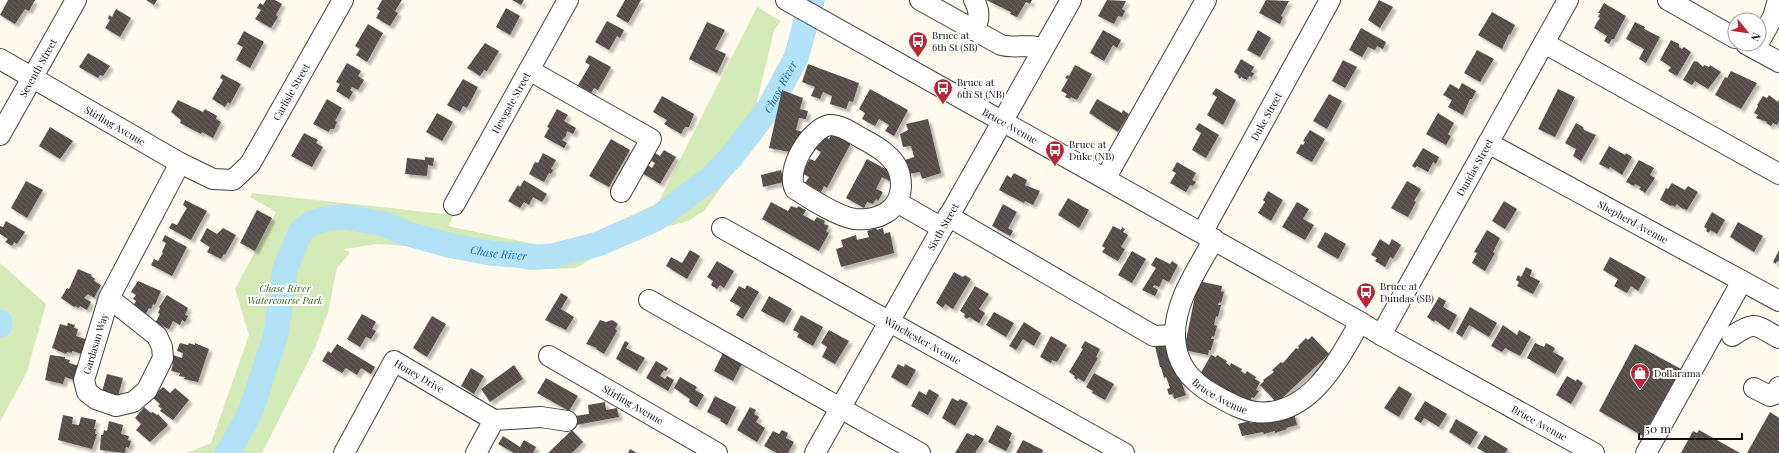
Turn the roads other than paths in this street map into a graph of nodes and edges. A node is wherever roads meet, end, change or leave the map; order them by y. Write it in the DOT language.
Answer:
graph roads {
  1 [pos="76,0"];
  2 [pos="343,0"];
  3 [pos="568,0"];
  4 [pos="786,0"];
  5 [pos="974,0"];
  6 [pos="1071,0"];
  7 [pos="1206,0"];
  8 [pos="1330,0"];
  9 [pos="1568,0"];
  10 [pos="1668,0"];
  11 [pos="1778,0"];
  12 [pos="928,2"];
  13 [pos="1767,26"];
  14 [pos="974,30"];
  15 [pos="1727,33"];
  16 [pos="1544,43"];
  17 [pos="1043,49"];
  18 [pos="1765,52"];
  19 [pos="0,60"];
  20 [pos="1779,62"];
  21 [pos="529,70"];
  22 [pos="32,78"];
  23 [pos="1002,121"];
  24 [pos="0,135"];
  25 [pos="1488,144"];
  26 [pos="180,163"];
  27 [pos="1779,174"];
  28 [pos="1105,179"];
  29 [pos="233,180"];
  30 [pos="621,192"];
  31 [pos="897,202"];
  32 [pos="454,204"];
  33 [pos="945,222"];
  34 [pos="722,228"];
  35 [pos="1208,236"];
  36 [pos="1742,281"];
  37 [pos="109,298"];
  38 [pos="649,300"];
  39 [pos="1779,301"];
  40 [pos="889,320"];
  41 [pos="1360,322"];
  42 [pos="1737,332"];
  43 [pos="1175,335"];
  44 [pos="1380,335"];
  45 [pos="1779,339"];
  46 [pos="549,356"];
  47 [pos="1779,387"];
  48 [pos="1754,388"];
  49 [pos="840,409"];
  50 [pos="494,420"];
  51 [pos="567,421"];
  52 [pos="344,453"];
  53 [pos="476,453"];
  54 [pos="717,453"];
  55 [pos="815,453"];
  56 [pos="920,453"];
  57 [pos="1124,453"];
  58 [pos="1594,453"];
  59 [pos="1646,453"];
  1 -- 22 [label="street, Seventh Street"];
  2 -- 29 [label="street, Carlisle Street"];
  3 -- 21 [label="street, Hewgate Street"];
  4 -- 23 [label="street, Bruce Avenue"];
  5 -- 14 [label="street"];
  6 -- 17 [label="street, Sixth Street"];
  7 -- 28 [label="street"];
  8 -- 35 [label="street, Duke Street"];
  9 -- 16 [label="street, Dundas Street"];
  10 -- 15 [label="street"];
  11 -- 13 [label="street"];
  12 -- 14 [label="street"];
  14 -- 17 [label="street"];
  16 -- 25 [label="street, Dundas Street"];
  16 -- 27 [label="street"];
  17 -- 23 [label="street, Sixth Street"];
  18 -- 20 [label="street"];
  19 -- 22 [label="street, Stirling Avenue"];
  21 -- 30 [label="street"];
  21 -- 32 [label="street, Hewgate Street"];
  22 -- 24 [label="street, Seventh Street"];
  22 -- 26 [label="street, Stirling Avenue"];
  23 -- 28 [label="street, Bruce Avenue"];
  23 -- 33 [label="street, Sixth Street"];
  25 -- 36 [label="street, Shepherd Avenue"];
  25 -- 44 [label="street, Dundas Street"];
  26 -- 29 [label="street, Stirling Avenue"];
  26 -- 37 [label="street, Gardasan Way"];
  28 -- 35 [label="street, Bruce Avenue"];
  31 -- 31 [label="street"];
  31 -- 33 [label="street"];
  33 -- 40 [label="street, Sixth Street"];
  33 -- 43 [label="street"];
  34 -- 40 [label="street, Winchester Avenue"];
  35 -- 41 [label="street, Bruce Avenue"];
  35 -- 43 [label="street, Bruce Avenue"];
  36 -- 39 [label="street, Shepherd Avenue"];
  36 -- 59 [label="street"];
  37 -- 37 [label="street, Gardasan Way"];
  38 -- 49 [label="street"];
  40 -- 49 [label="street, Sixth Street"];
  40 -- 57 [label="street, Winchester Avenue"];
  41 -- 43 [label="street, Bruce Avenue"];
  41 -- 44 [label="street, Bruce Avenue"];
  42 -- 45 [label="street"];
  44 -- 58 [label="street, Bruce Avenue"];
  46 -- 54 [label="street, Stirling Avenue"];
  47 -- 48 [label="street"];
  49 -- 55 [label="street, Sixth Street"];
  49 -- 56 [label="street"];
  50 -- 51 [label="street"];
  50 -- 52 [label="street, Honey Drive"];
  50 -- 53 [label="street"];
}
